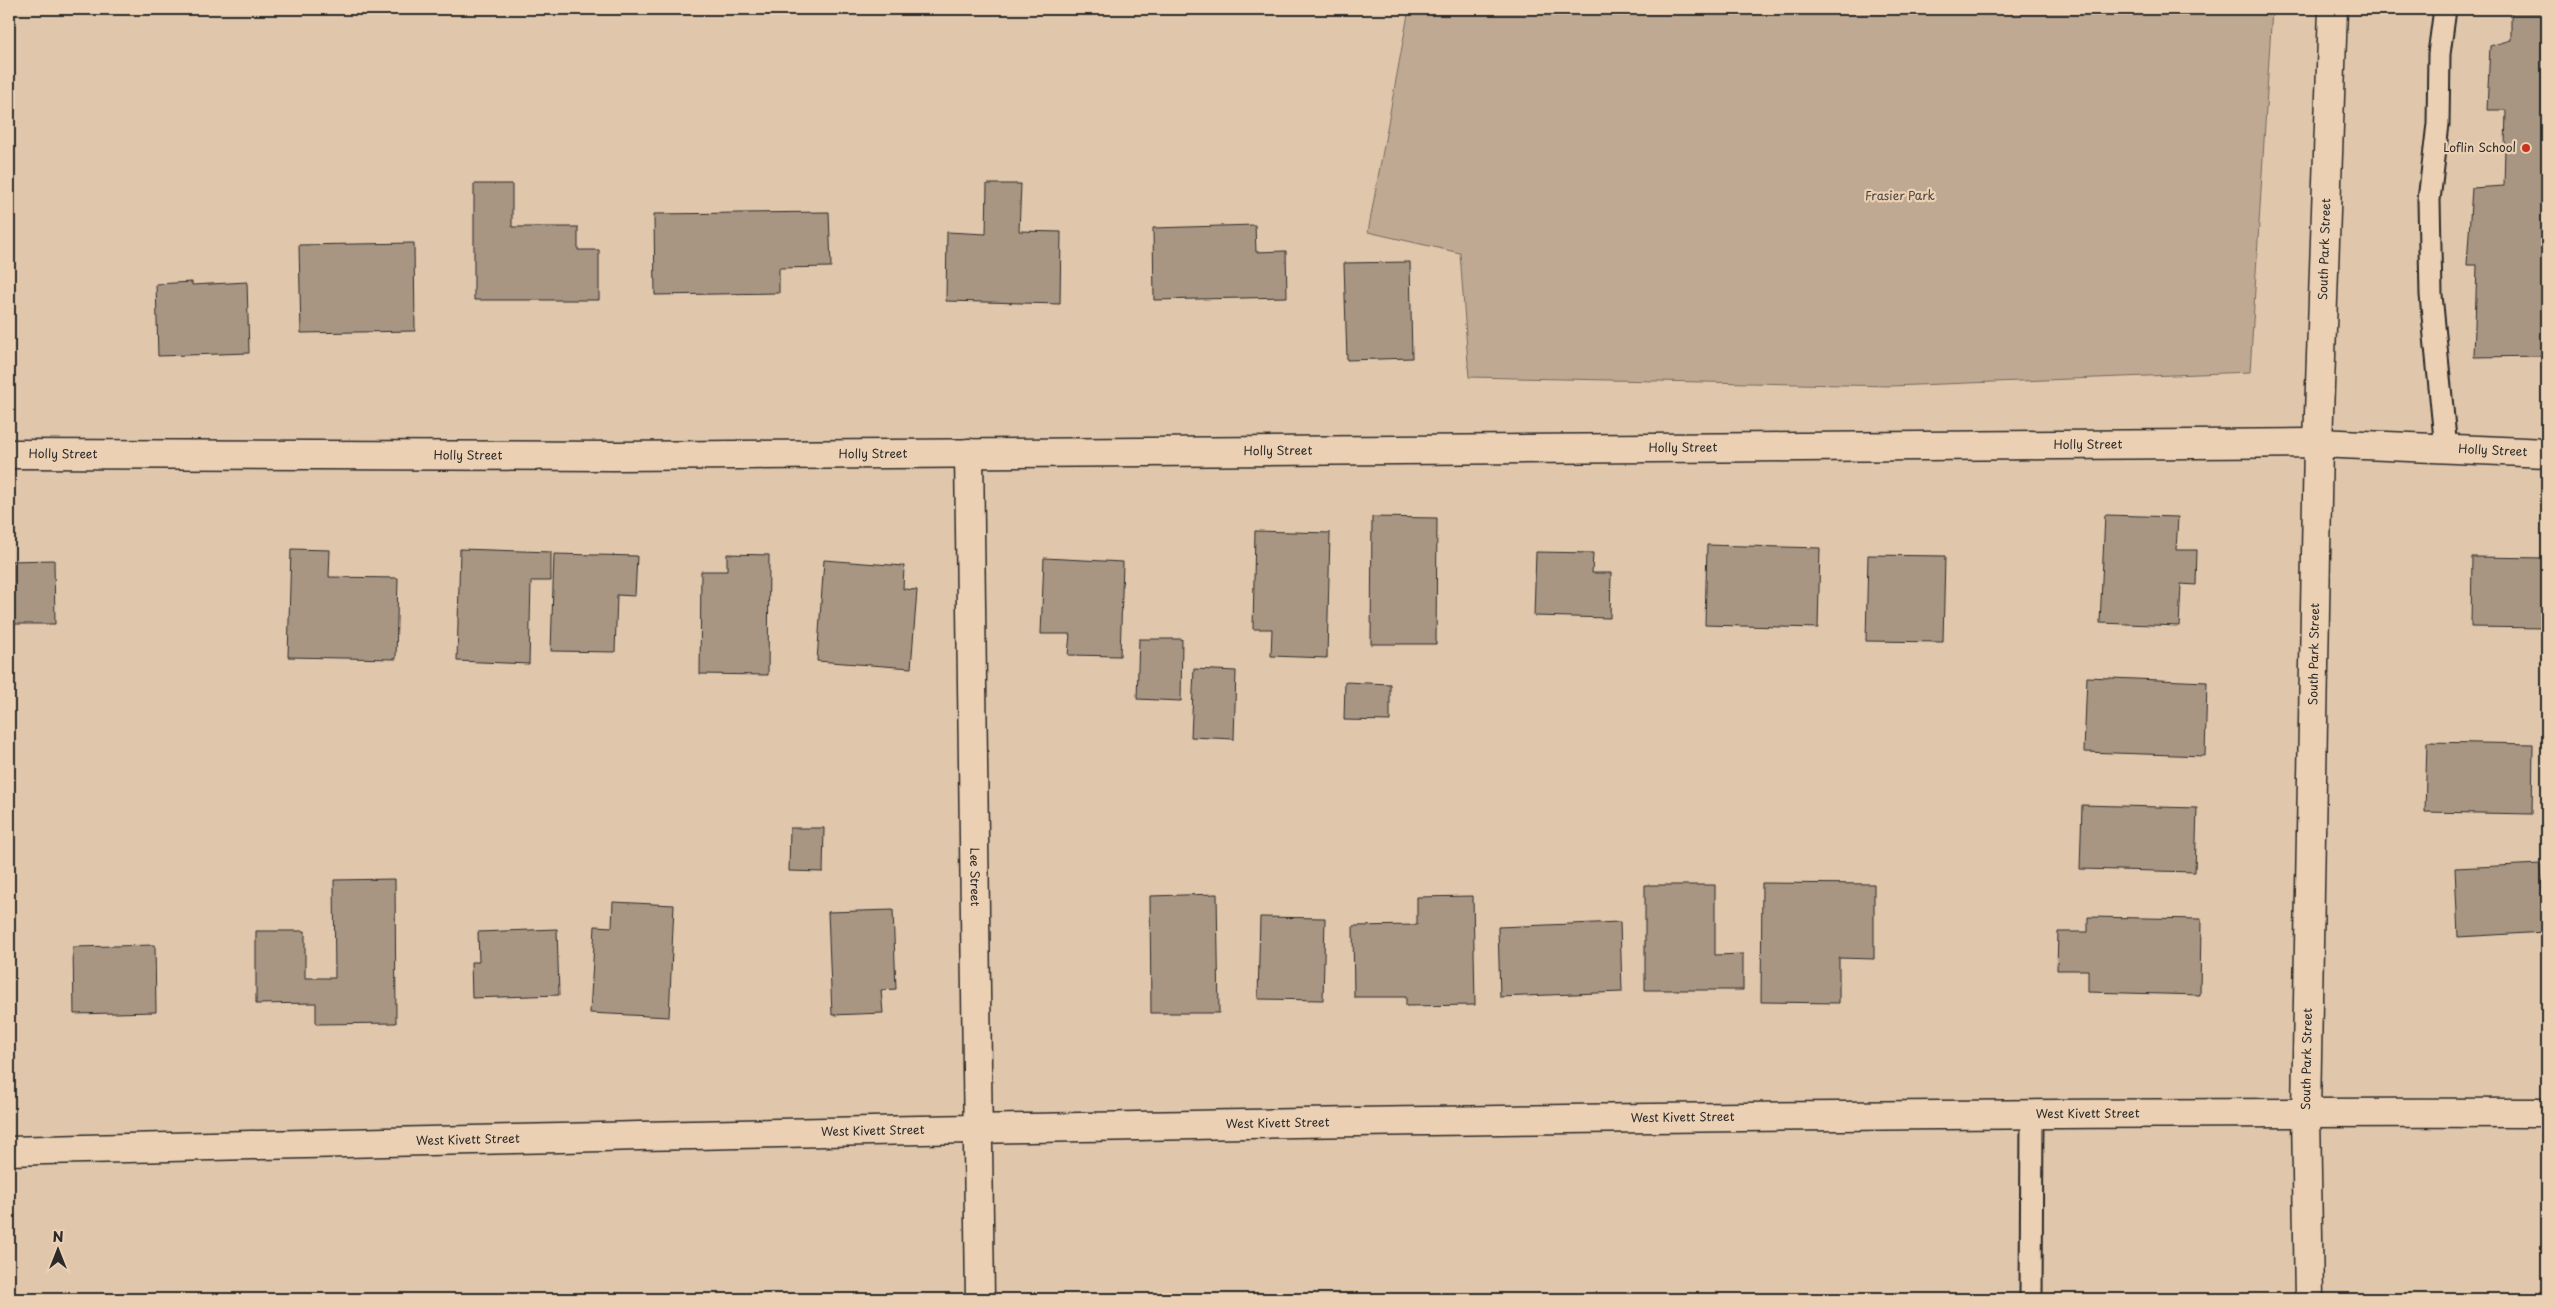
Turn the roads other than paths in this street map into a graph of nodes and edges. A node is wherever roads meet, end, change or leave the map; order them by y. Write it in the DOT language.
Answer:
graph roads {
  1 [pos="2333,9"];
  2 [pos="2445,9"];
  3 [pos="2318,443"];
  4 [pos="2446,449"];
  5 [pos="968,453"];
  6 [pos="9,454"];
  7 [pos="2547,454"];
  8 [pos="2306,1112"];
  9 [pos="2547,1113"];
  10 [pos="2032,1115"];
  11 [pos="978,1127"];
  12 [pos="9,1151"];
  13 [pos="980,1299"];
  14 [pos="2032,1299"];
  15 [pos="2309,1299"];
  1 -- 3 [label="street, South Park Street"];
  2 -- 4 [label="lane"];
  3 -- 4 [label="street, Holly Street"];
  3 -- 5 [label="street, Holly Street"];
  3 -- 8 [label="street, South Park Street"];
  4 -- 7 [label="street, Holly Street"];
  5 -- 6 [label="street, Holly Street"];
  5 -- 11 [label="street, Lee Street"];
  8 -- 9 [label="street, West Kivett Street"];
  8 -- 10 [label="street, West Kivett Street"];
  8 -- 15 [label="street, South Park Street"];
  10 -- 11 [label="street, West Kivett Street"];
  10 -- 14 [label="lane"];
  11 -- 12 [label="street, West Kivett Street"];
  11 -- 13 [label="street, Lee Street"];
}
